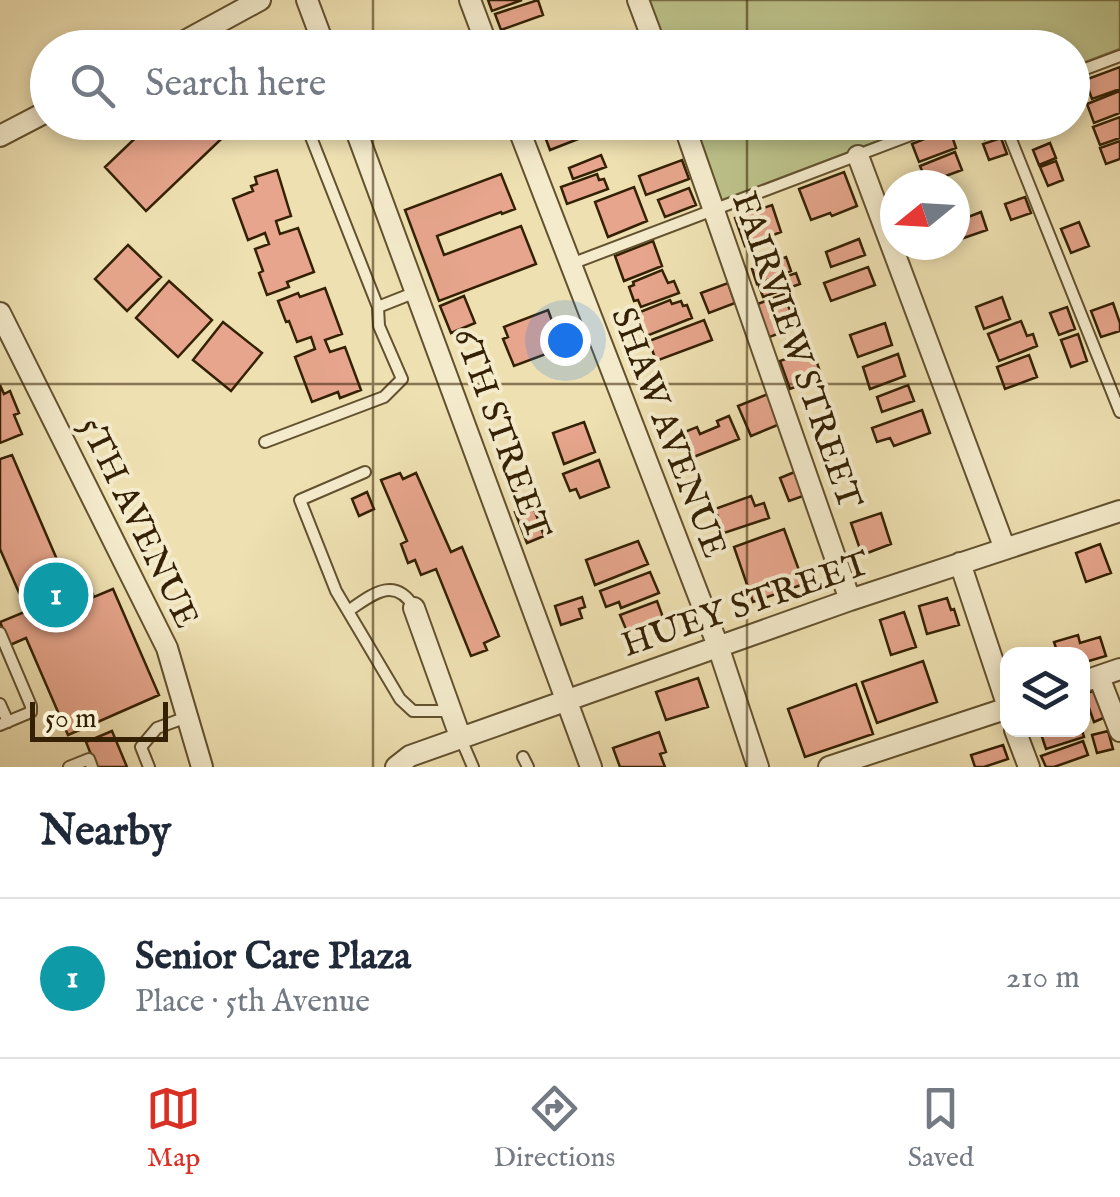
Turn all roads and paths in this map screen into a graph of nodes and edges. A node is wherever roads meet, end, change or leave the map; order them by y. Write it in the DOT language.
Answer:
graph roads {
  1 [pos="260,0"];
  2 [pos="307,0"];
  3 [pos="470,0"];
  4 [pos="638,0"];
  5 [pos="205,30"];
  6 [pos="318,30"];
  7 [pos="481,30"];
  8 [pos="649,30"];
  9 [pos="1120,56"];
  10 [pos="1090,67"];
  11 [pos="30,120"];
  12 [pos="0,136"];
  13 [pos="312,140"];
  14 [pos="359,140"];
  15 [pos="523,140"];
  16 [pos="690,140"];
  17 [pos="899,140"];
  18 [pos="1011,140"];
  19 [pos="858,156"];
  20 [pos="716,210"];
  21 [pos="570,264"];
  22 [pos="416,292"];
  23 [pos="378,306"];
  24 [pos="0,313"];
  25 [pos="1120,412"];
  26 [pos="264,442"];
  27 [pos="365,472"];
  28 [pos="1120,511"];
  29 [pos="1004,549"];
  30 [pos="960,563"];
  31 [pos="850,600"];
  32 [pos="414,608"];
  33 [pos="348,612"];
  34 [pos="0,633"];
  35 [pos="718,646"];
  36 [pos="1120,670"];
  37 [pos="1091,679"];
  38 [pos="1000,683"];
  39 [pos="567,701"];
  40 [pos="0,704"];
  41 [pos="1000,710"];
  42 [pos="451,711"];
  43 [pos="187,718"];
  44 [pos="4,723"];
  45 [pos="1120,731"];
  46 [pos="1017,737"];
  47 [pos="461,738"];
  48 [pos="69,767"];
  49 [pos="92,767"];
  50 [pos="149,767"];
  51 [pos="202,767"];
  52 [pos="396,767"];
  53 [pos="473,767"];
  54 [pos="591,767"];
  55 [pos="758,767"];
  56 [pos="829,767"];
  57 [pos="1028,767"];
  1 -- 5 [label="street"];
  2 -- 6 [label="street"];
  3 -- 7 [label="street"];
  4 -- 8 [label="street"];
  9 -- 10 [label="lane"];
  11 -- 12 [label="street"];
  13 -- 23 [label="lane"];
  14 -- 22 [label="street, 6TH STREET"];
  15 -- 21 [label="street, SHAW AVENUE"];
  16 -- 20 [label="street, FAIRVIEW STREET"];
  17 -- 19 [label="lane"];
  18 -- 25 [label="lane"];
  19 -- 20 [label="lane"];
  19 -- 29 [label="street"];
  20 -- 21 [label="lane"];
  20 -- 31 [label="street, FAIRVIEW STREET"];
  21 -- 35 [label="street, SHAW AVENUE"];
  22 -- 23 [label="lane"];
  22 -- 39 [label="street, 6TH STREET"];
  23 -- 26 [label="lane"];
  24 -- 43 [label="street, 5TH AVENUE"];
  27 -- 33 [label="lane"];
  28 -- 29 [label="street, HUEY STREET"];
  29 -- 30 [label="street, HUEY STREET"];
  30 -- 31 [label="street, HUEY STREET"];
  30 -- 38 [label="street"];
  31 -- 35 [label="street, HUEY STREET"];
  32 -- 33 [label="lane"];
  32 -- 42 [label="street"];
  33 -- 42 [label="lane"];
  34 -- 44 [label="lane"];
  35 -- 39 [label="street, HUEY STREET"];
  35 -- 55 [label="street, SHAW AVENUE"];
  36 -- 37 [label="street"];
  37 -- 45 [label="street"];
  39 -- 47 [label="street, HUEY STREET"];
  39 -- 54 [label="street, 6TH STREET"];
  40 -- 44 [label="lane"];
  41 -- 56 [label="street"];
  42 -- 47 [label="street"];
  43 -- 50 [label="lane"];
  43 -- 51 [label="street, 5TH AVENUE"];
  46 -- 57 [label="street"];
  47 -- 52 [label="street, HUEY STREET"];
  47 -- 53 [label="lane"];
  48 -- 49 [label="lane"];
}
